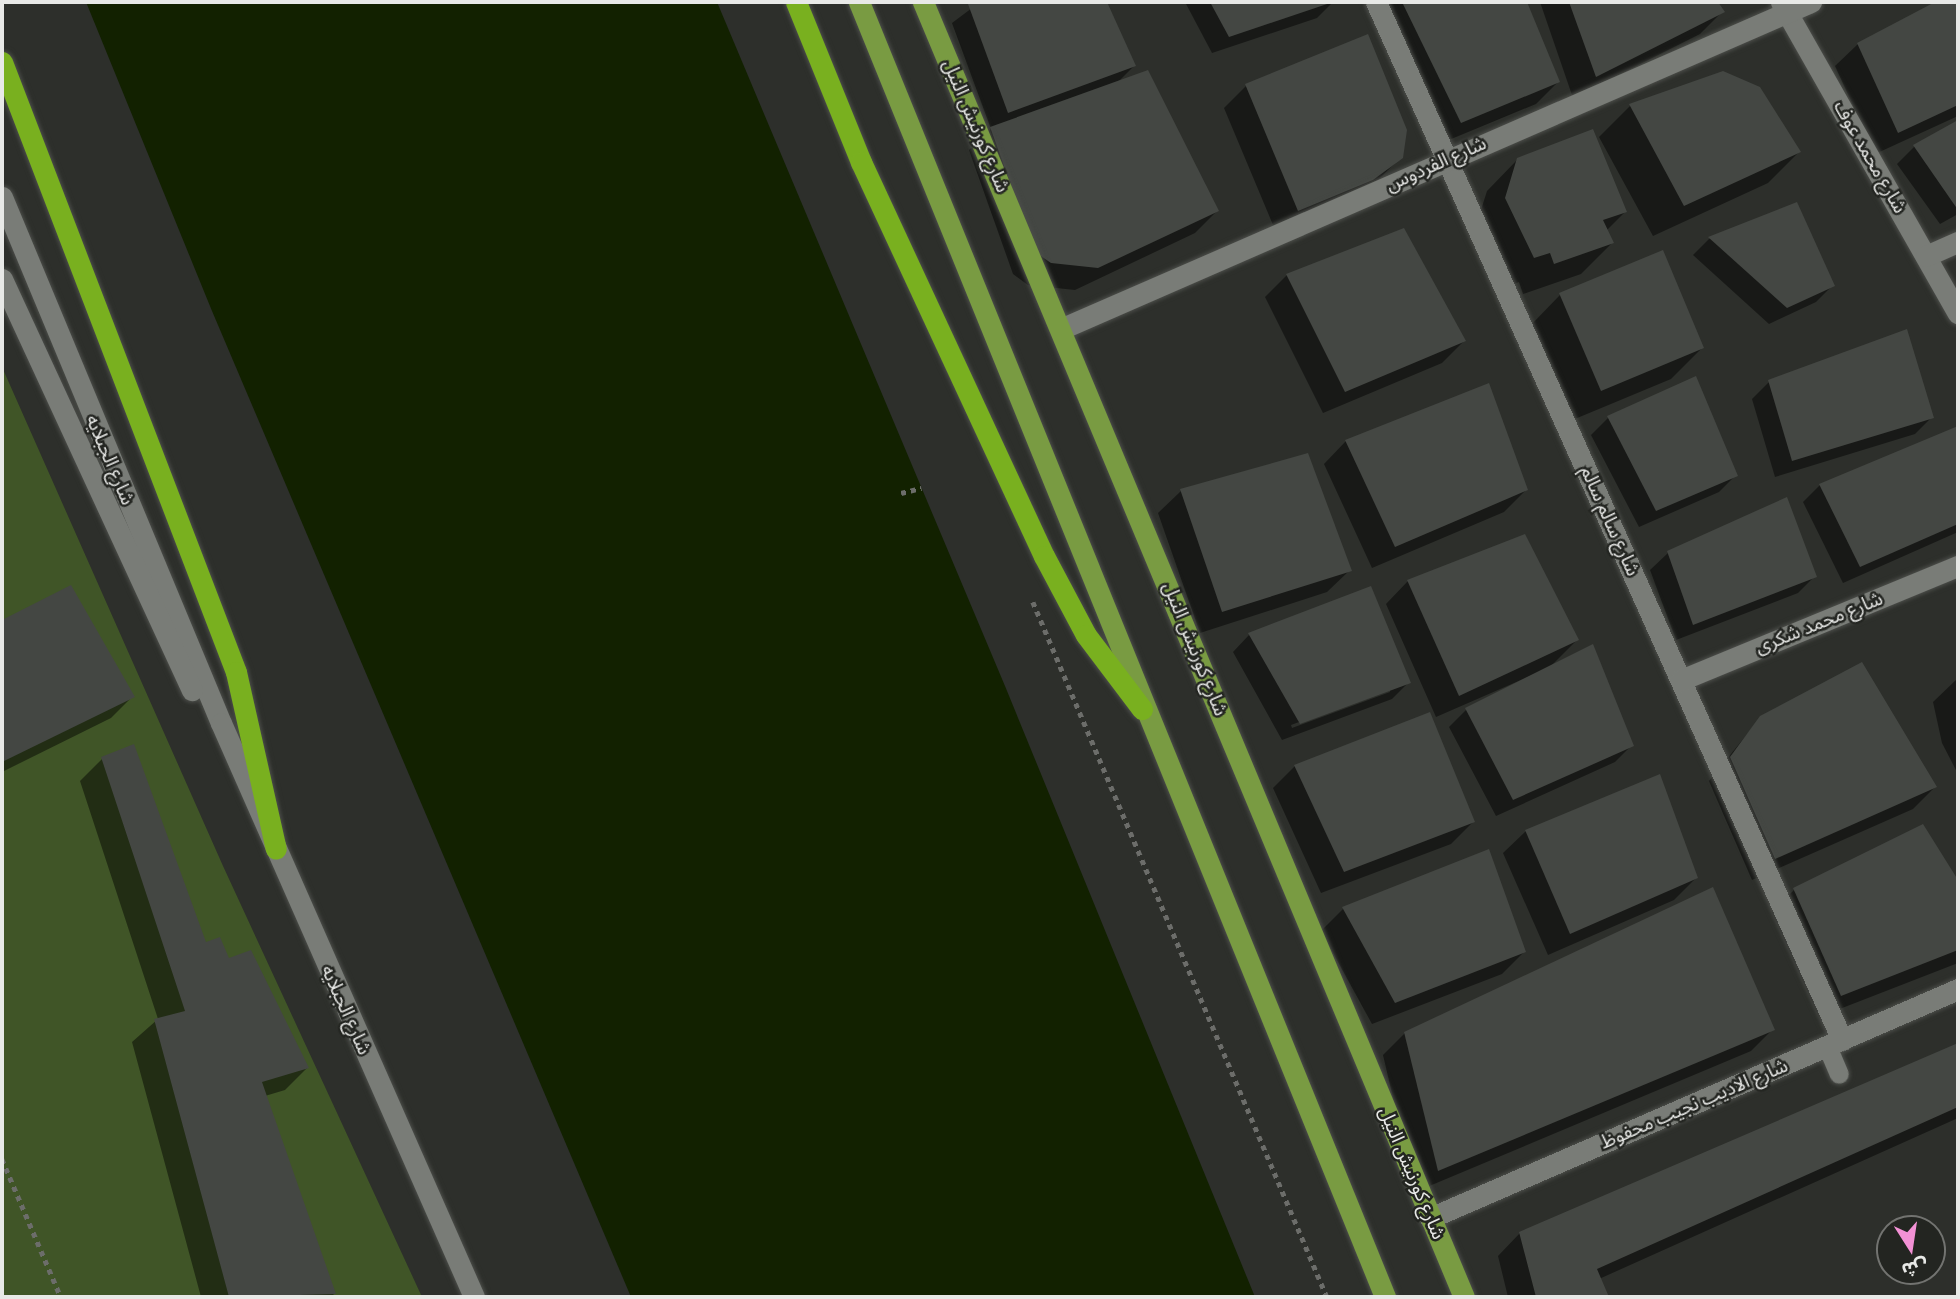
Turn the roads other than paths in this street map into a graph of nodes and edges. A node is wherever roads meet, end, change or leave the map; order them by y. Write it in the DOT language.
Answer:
graph roads {
  1 [pos="796,2"];
  2 [pos="859,2"];
  3 [pos="923,2"];
  4 [pos="1377,2"];
  5 [pos="1811,2"];
  6 [pos="1784,7"];
  7 [pos="2,62"];
  8 [pos="1449,159"];
  9 [pos="2,197"];
  10 [pos="1958,242"];
  11 [pos="1926,256"];
  12 [pos="2,279"];
  13 [pos="1958,313"];
  14 [pos="1063,328"];
  15 [pos="1958,566"];
  16 [pos="1681,680"];
  17 [pos="1142,709"];
  18 [pos="221,723"];
  19 [pos="276,849"];
  20 [pos="1958,989"];
  21 [pos="1834,1043"];
  22 [pos="1839,1074"];
  23 [pos="1430,1218"];
  24 [pos="474,1297"];
  25 [pos="1385,1297"];
  26 [pos="1464,1297"];
  1 -- 17 [label="highway"];
  2 -- 17 [label="main road"];
  3 -- 14 [label="main road, شارع كورنيش النيل"];
  4 -- 8 [label="street, شارع سالم سالم"];
  5 -- 6 [label="street, شارع الفردوس"];
  6 -- 8 [label="street, شارع الفردوس"];
  6 -- 11 [label="street, شارع محمد عوف"];
  7 -- 19 [label="highway"];
  8 -- 14 [label="street, شارع الفردوس"];
  8 -- 16 [label="street, شارع سالم سالم"];
  9 -- 18 [label="street, شارع الجبلايه"];
  10 -- 11 [label="street"];
  11 -- 13 [label="street, شارع محمد عوف"];
  12 -- 18 [label="street, شارع الجبلايه"];
  14 -- 23 [label="main road, شارع كورنيش النيل"];
  15 -- 16 [label="street, شارع محمد شكرى"];
  16 -- 21 [label="street, شارع سالم سالم"];
  17 -- 25 [label="main road"];
  18 -- 19 [label="street, شارع الجبلايه"];
  19 -- 24 [label="street, شارع الجبلايه"];
  20 -- 21 [label="street, شارع الاديب نجيب محفوظ"];
  21 -- 22 [label="lane"];
  21 -- 23 [label="street, شارع الاديب نجيب محفوظ"];
  23 -- 26 [label="main road, شارع كورنيش النيل"];
}
